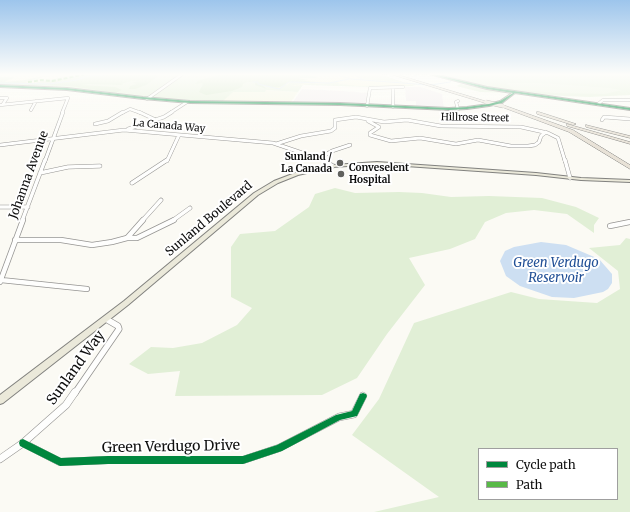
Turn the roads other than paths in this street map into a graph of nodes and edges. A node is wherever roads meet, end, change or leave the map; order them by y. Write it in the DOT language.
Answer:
graph roads {
  1 [pos="0,98"];
  2 [pos="138,98"];
  3 [pos="368,98"];
  4 [pos="393,98"];
  5 [pos="472,98"];
  6 [pos="483,98"];
  7 [pos="505,98"];
  8 [pos="556,98"];
  9 [pos="147,99"];
  10 [pos="630,100"];
  11 [pos="36,101"];
  12 [pos="458,101"];
  13 [pos="187,102"];
  14 [pos="2,104"];
  15 [pos="598,104"];
  16 [pos="367,106"];
  17 [pos="505,106"];
  18 [pos="393,107"];
  19 [pos="458,109"];
  20 [pos="630,109"];
  21 [pos="31,110"];
  22 [pos="363,118"];
  23 [pos="630,119"];
  24 [pos="156,120"];
  25 [pos="602,120"];
  26 [pos="95,124"];
  27 [pos="124,130"];
  28 [pos="546,132"];
  29 [pos="179,135"];
  30 [pos="53,138"];
  31 [pos="630,138"];
  32 [pos="630,143"];
  33 [pos="276,144"];
  34 [pos="0,145"];
  35 [pos="350,145"];
  36 [pos="320,158"];
  37 [pos="100,166"];
  38 [pos="333,166"];
  39 [pos="630,167"];
  40 [pos="40,173"];
  41 [pos="570,178"];
  42 [pos="132,182"];
  43 [pos="630,182"];
  44 [pos="161,200"];
  45 [pos="0,207"];
  46 [pos="28,207"];
  47 [pos="190,208"];
  48 [pos="630,222"];
  49 [pos="610,226"];
  50 [pos="127,238"];
  51 [pos="15,240"];
  52 [pos="0,281"];
  53 [pos="87,289"];
  54 [pos="106,319"];
  55 [pos="364,396"];
  56 [pos="0,400"];
  57 [pos="23,443"];
  58 [pos="0,459"];
  1 -- 14 [label="street"];
  2 -- 9 [label="main road"];
  3 -- 16 [label="street"];
  4 -- 18 [label="street"];
  5 -- 17 [label="highway, bridge"];
  6 -- 17 [label="highway, bridge"];
  7 -- 19 [label="main road"];
  8 -- 15 [label="main road"];
  9 -- 13 [label="main road"];
  10 -- 15 [label="street"];
  11 -- 14 [label="street"];
  11 -- 21 [label="street"];
  11 -- 30 [label="street, Johanna Avenue"];
  12 -- 19 [label="street"];
  13 -- 16 [label="main road"];
  13 -- 24 [label="street"];
  15 -- 20 [label="main road"];
  16 -- 18 [label="main road"];
  17 -- 31 [label="highway"];
  17 -- 32 [label="highway"];
  17 -- 39 [label="highway"];
  18 -- 19 [label="main road"];
  22 -- 28 [label="street, Hillrose Street"];
  22 -- 28 [label="street"];
  22 -- 33 [label="street, Hillrose Street"];
  23 -- 25 [label="street"];
  24 -- 26 [label="street"];
  24 -- 27 [label="street"];
  27 -- 29 [label="street, La Canada Way"];
  27 -- 30 [label="street, La Canada Way"];
  28 -- 41 [label="street"];
  29 -- 33 [label="street, La Canada Way"];
  29 -- 42 [label="street"];
  30 -- 34 [label="street, La Canada Way"];
  30 -- 40 [label="street, Johanna Avenue"];
  33 -- 36 [label="street, La Canada Way"];
  35 -- 36 [label="street"];
  36 -- 38 [label="street, La Canada Way"];
  37 -- 40 [label="street"];
  38 -- 41 [label="main road, Sunland Boulevard"];
  38 -- 54 [label="main road, Sunland Boulevard"];
  40 -- 46 [label="street, Johanna Avenue"];
  41 -- 43 [label="main road, Sunland Boulevard"];
  44 -- 50 [label="street"];
  45 -- 46 [label="street"];
  46 -- 51 [label="street, Johanna Avenue"];
  47 -- 50 [label="street"];
  48 -- 49 [label="street"];
  50 -- 51 [label="street"];
  51 -- 52 [label="street, Johanna Avenue"];
  52 -- 53 [label="street"];
  54 -- 56 [label="main road, Sunland Boulevard"];
  54 -- 57 [label="street, Sunland Way"];
  55 -- 57 [label="street, Green Verdugo Drive"];
  57 -- 58 [label="street, Sunland Way"];
}
